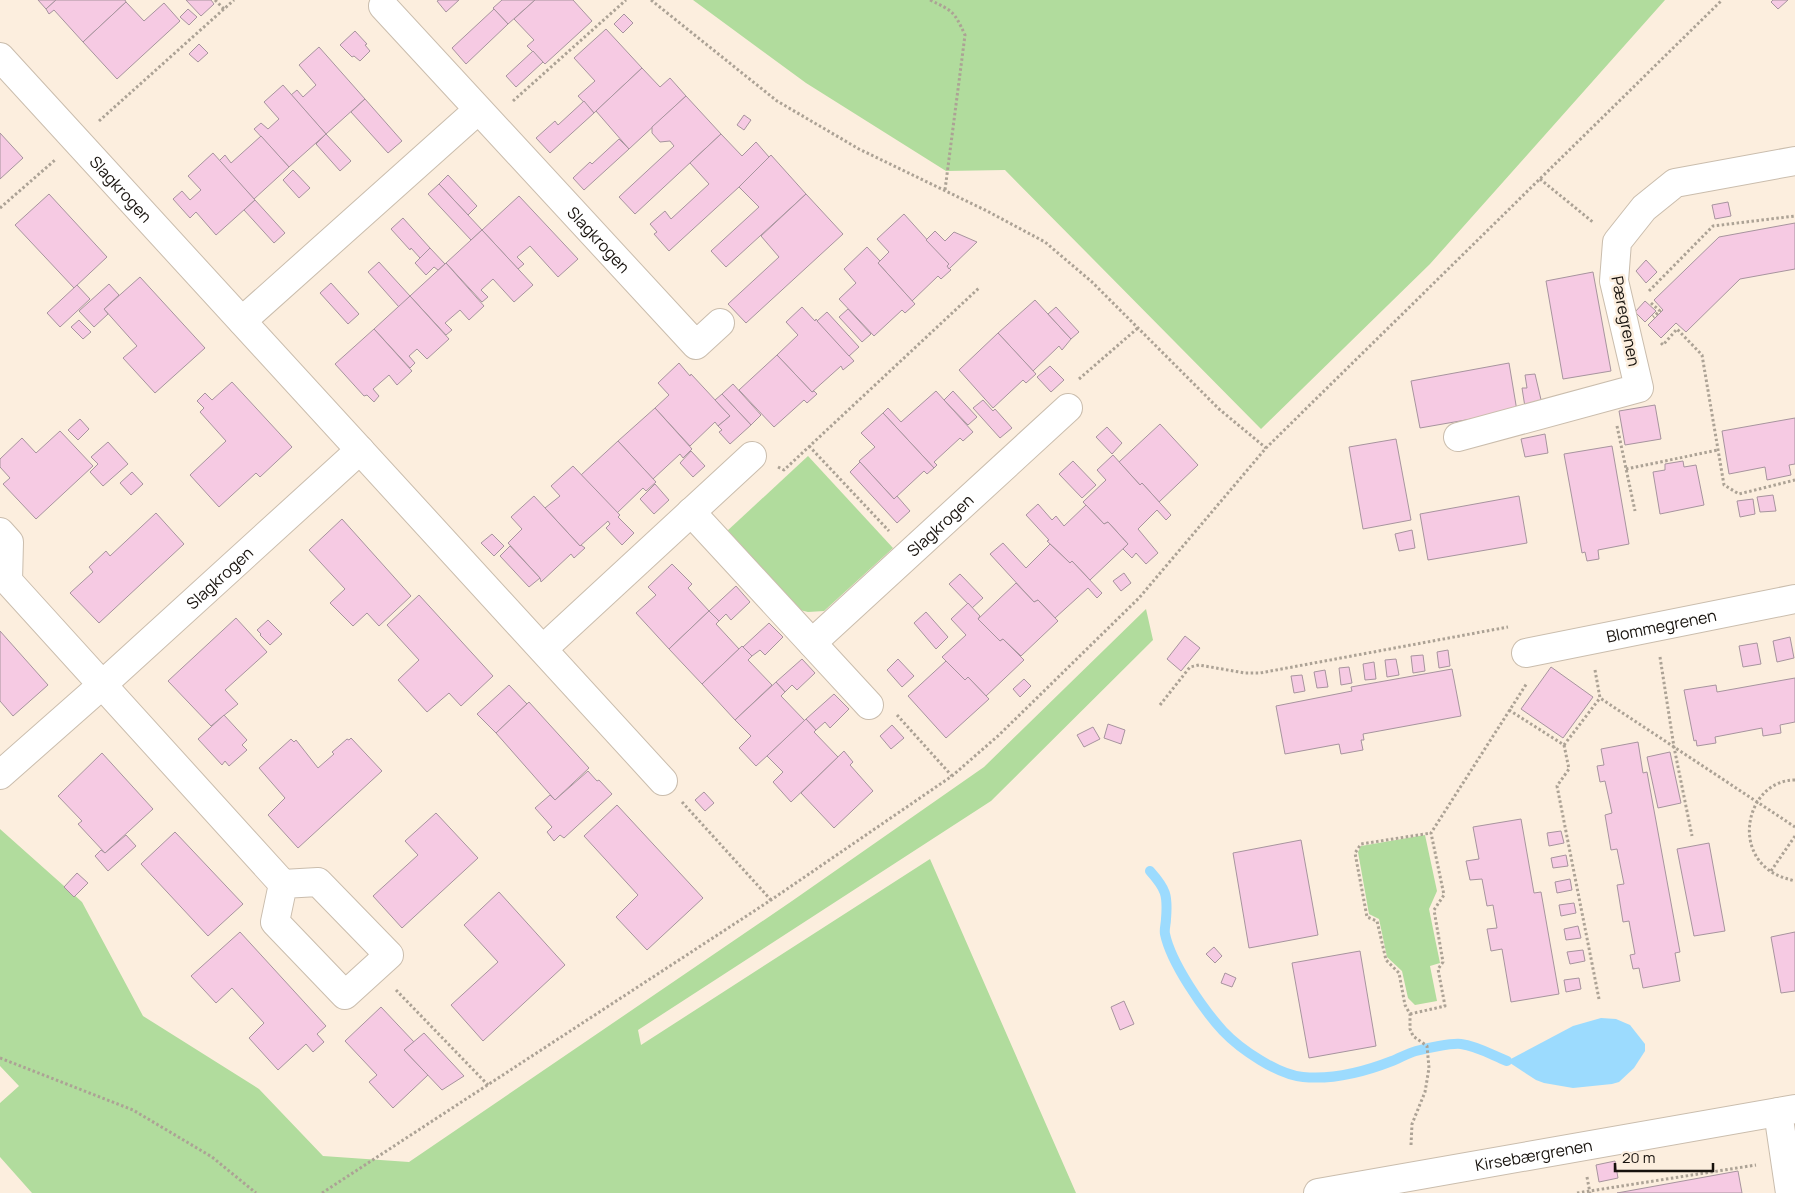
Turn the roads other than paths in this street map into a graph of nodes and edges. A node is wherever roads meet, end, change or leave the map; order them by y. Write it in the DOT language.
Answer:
graph roads {
  1 [pos="383,6"];
  2 [pos="0,57"];
  3 [pos="478,110"];
  4 [pos="1795,161"];
  5 [pos="242,321"];
  6 [pos="720,323"];
  7 [pos="1068,408"];
  8 [pos="1458,437"];
  9 [pos="360,450"];
  10 [pos="752,456"];
  11 [pos="691,512"];
  12 [pos="0,532"];
  13 [pos="4,581"];
  14 [pos="1795,598"];
  15 [pos="812,643"];
  16 [pos="543,649"];
  17 [pos="1538,651"];
  18 [pos="102,685"];
  19 [pos="869,705"];
  20 [pos="0,775"];
  21 [pos="663,781"];
  22 [pos="283,884"];
  23 [pos="1787,1111"];
  24 [pos="1318,1193"];
  25 [pos="1790,1193"];
  1 -- 3 [label="street, Slagkrogen"];
  2 -- 5 [label="street, Slagkrogen"];
  3 -- 5 [label="street"];
  3 -- 6 [label="street, Slagkrogen"];
  4 -- 8 [label="street, Pæregrenen"];
  5 -- 9 [label="street, Slagkrogen"];
  7 -- 15 [label="street, Slagkrogen"];
  9 -- 16 [label="street, Slagkrogen"];
  9 -- 18 [label="street, Slagkrogen"];
  10 -- 11 [label="street"];
  11 -- 15 [label="street"];
  11 -- 16 [label="street"];
  12 -- 13 [label="street"];
  13 -- 18 [label="street"];
  14 -- 17 [label="street, Blommegrenen"];
  15 -- 19 [label="street"];
  16 -- 21 [label="street, Slagkrogen"];
  18 -- 20 [label="street, Slagkrogen"];
  18 -- 22 [label="street"];
  22 -- 22 [label="street"];
  23 -- 24 [label="street, Kirsebærgrenen"];
  23 -- 25 [label="street, Kirsebærgrenen"];
}
